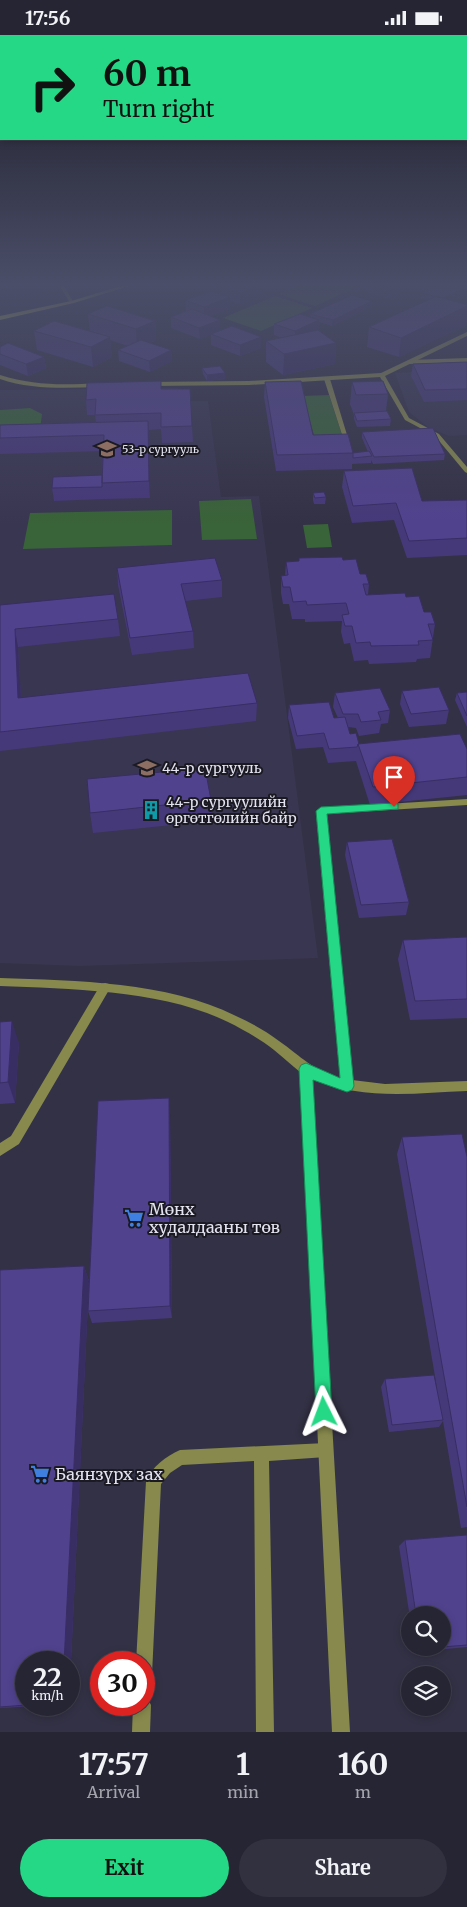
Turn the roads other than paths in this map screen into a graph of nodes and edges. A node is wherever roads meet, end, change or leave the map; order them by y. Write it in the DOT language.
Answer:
graph roads {
  1 [pos="402,365"];
  2 [pos="382,375"];
  3 [pos="0,377"];
  4 [pos="327,379"];
  5 [pos="110,385"];
  6 [pos="140,385"];
  7 [pos="350,449"];
  8 [pos="467,471"];
  9 [pos="467,803"];
  10 [pos="0,982"];
  11 [pos="105,987"];
  12 [pos="306,1069"];
  13 [pos="347,1086"];
  14 [pos="467,1086"];
  15 [pos="0,1150"];
  16 [pos="326,1450"];
  17 [pos="261,1454"];
  18 [pos="145,1651"];
  19 [pos="142,1716"];
  20 [pos="141,1732"];
  21 [pos="265,1732"];
  22 [pos="341,1732"];
  1 -- 2 [label="street"];
  2 -- 4 [label="street"];
  2 -- 8 [label="street"];
  3 -- 5 [label="street"];
  4 -- 6 [label="street"];
  4 -- 7 [label="street"];
  9 -- 13 [label="street"];
  10 -- 11 [label="street"];
  11 -- 12 [label="street"];
  11 -- 15 [label="street"];
  12 -- 13 [label="street"];
  12 -- 16 [label="street"];
  13 -- 14 [label="street"];
  16 -- 17 [label="street"];
  16 -- 22 [label="street"];
  17 -- 18 [label="street"];
  17 -- 21 [label="street"];
  19 -- 20 [label="street"];
}
